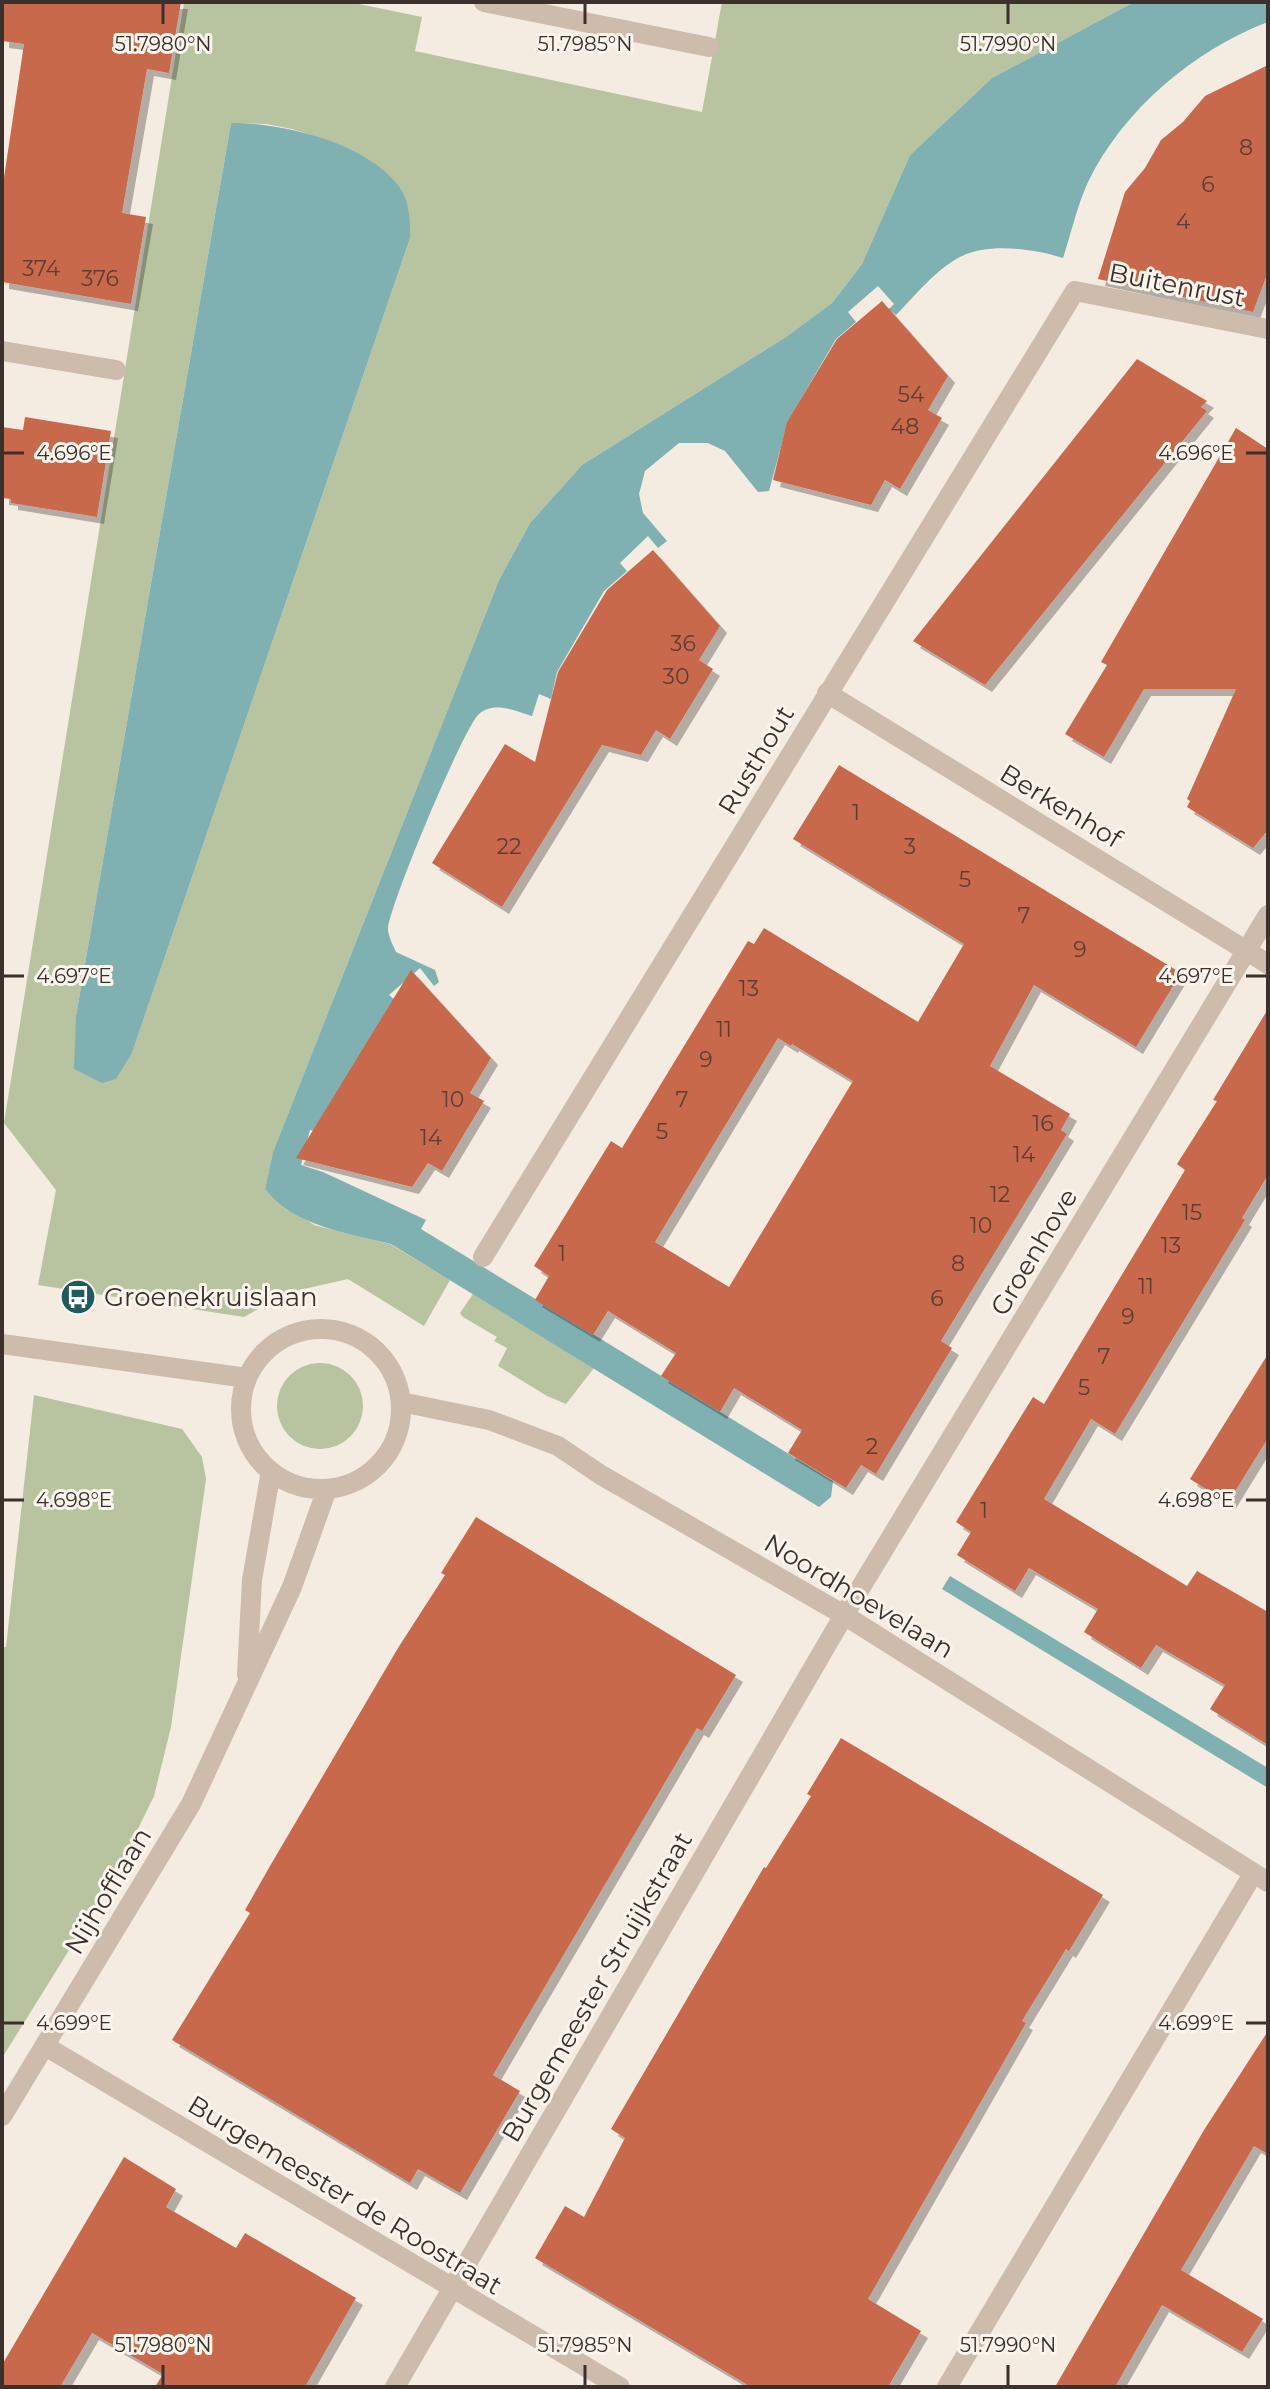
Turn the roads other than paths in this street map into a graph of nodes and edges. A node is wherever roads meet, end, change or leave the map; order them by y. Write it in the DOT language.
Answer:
graph roads {
  1 [pos="484,2"];
  2 [pos="709,47"];
  3 [pos="1075,291"];
  4 [pos="1268,329"];
  5 [pos="2,351"];
  6 [pos="116,370"];
  7 [pos="827,693"];
  8 [pos="1268,915"];
  9 [pos="1247,951"];
  10 [pos="1268,964"];
  11 [pos="483,1257"];
  12 [pos="2,1344"];
  13 [pos="247,1378"];
  14 [pos="401,1402"];
  15 [pos="271,1471"];
  16 [pos="327,1489"];
  17 [pos="844,1615"];
  18 [pos="247,1687"];
  19 [pos="1261,1878"];
  20 [pos="45,2046"];
  21 [pos="2,2116"];
  22 [pos="451,2289"];
  23 [pos="395,2387"];
  24 [pos="620,2387"];
  25 [pos="947,2387"];
  1 -- 2 [label="street"];
  3 -- 4 [label="street, Buitenrust"];
  3 -- 7 [label="street, Rusthout"];
  5 -- 6 [label="street"];
  7 -- 9 [label="street, Berkenhof"];
  7 -- 11 [label="street, Rusthout"];
  8 -- 9 [label="street, Groenhove"];
  9 -- 10 [label="street, Berkenhof"];
  9 -- 17 [label="street, Groenhove"];
  12 -- 13 [label="street"];
  13 -- 14 [label="street"];
  13 -- 15 [label="street"];
  14 -- 16 [label="street"];
  14 -- 17 [label="street, Noordhoevelaan"];
  15 -- 16 [label="street"];
  15 -- 18 [label="street, Nijhofflaan"];
  16 -- 18 [label="street, Nijhofflaan"];
  17 -- 19 [label="street, Noordhoevelaan"];
  17 -- 22 [label="street, Burgemeester Struijkstraat"];
  18 -- 20 [label="street, Nijhofflaan"];
  19 -- 25 [label="street"];
  20 -- 21 [label="street, Nijhofflaan"];
  20 -- 22 [label="street, Burgemeester de Roostraat"];
  22 -- 23 [label="street, Burgemeester Struijkstraat"];
  22 -- 24 [label="street, Burgemeester de Roostraat"];
}
